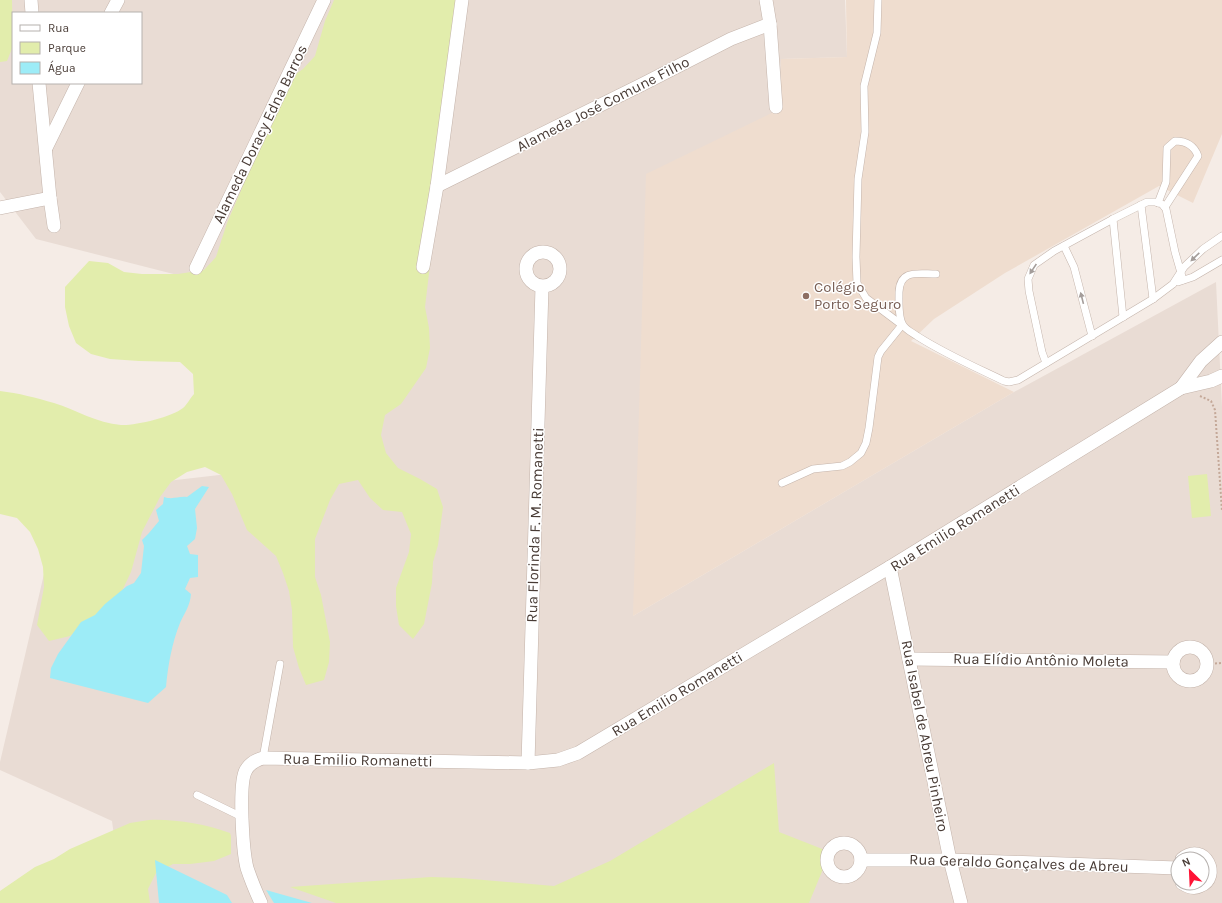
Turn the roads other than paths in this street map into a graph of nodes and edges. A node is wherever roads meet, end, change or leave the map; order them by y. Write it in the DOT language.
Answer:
graph roads {
  1 [pos="31,0"];
  2 [pos="118,0"];
  3 [pos="324,0"];
  4 [pos="462,0"];
  5 [pos="766,0"];
  6 [pos="878,0"];
  7 [pos="32,12"];
  8 [pos="112,12"];
  9 [pos="770,24"];
  10 [pos="39,84"];
  11 [pos="78,84"];
  12 [pos="776,107"];
  13 [pos="46,148"];
  14 [pos="437,186"];
  15 [pos="50,198"];
  16 [pos="1141,205"];
  17 [pos="1161,205"];
  18 [pos="0,208"];
  19 [pos="1112,219"];
  20 [pos="54,226"];
  21 [pos="1222,236"];
  22 [pos="1064,246"];
  23 [pos="1222,260"];
  24 [pos="423,267"];
  25 [pos="196,268"];
  26 [pos="1181,272"];
  27 [pos="936,274"];
  28 [pos="1183,280"];
  29 [pos="1172,284"];
  30 [pos="542,286"];
  31 [pos="1153,299"];
  32 [pos="1123,317"];
  33 [pos="902,325"];
  34 [pos="1092,336"];
  35 [pos="1222,342"];
  36 [pos="1046,363"];
  37 [pos="1222,376"];
  38 [pos="1181,388"];
  39 [pos="782,483"];
  40 [pos="890,568"];
  41 [pos="909,659"];
  42 [pos="1173,662"];
  43 [pos="280,664"];
  44 [pos="263,758"];
  45 [pos="528,763"];
  46 [pos="197,795"];
  47 [pos="242,817"];
  48 [pos="862,860"];
  49 [pos="950,860"];
  50 [pos="1170,867"];
  51 [pos="261,903"];
  52 [pos="961,903"];
  1 -- 7 [label="street"];
  2 -- 8 [label="street"];
  3 -- 25 [label="street, Alameda Doracy Edna Barros"];
  4 -- 14 [label="street"];
  5 -- 9 [label="street"];
  6 -- 33 [label="lane"];
  9 -- 12 [label="street"];
  9 -- 14 [label="street, Alameda José Comune Filho"];
  10 -- 13 [label="street"];
  11 -- 13 [label="street"];
  13 -- 15 [label="street"];
  14 -- 24 [label="street"];
  15 -- 18 [label="street"];
  15 -- 20 [label="street"];
  16 -- 17 [label="lane"];
  16 -- 19 [label="lane"];
  16 -- 31 [label="lane"];
  17 -- 17 [label="lane"];
  17 -- 26 [label="lane"];
  19 -- 22 [label="lane"];
  19 -- 32 [label="lane"];
  21 -- 26 [label="lane, one-way"];
  34 -- 22 [label="lane, one-way"];
  22 -- 36 [label="lane, one-way"];
  23 -- 28 [label="lane"];
  26 -- 28 [label="lane"];
  26 -- 29 [label="lane"];
  27 -- 33 [label="lane"];
  28 -- 29 [label="lane"];
  29 -- 31 [label="lane"];
  30 -- 45 [label="street, Rua Florinda F. M. Romanetti"];
  31 -- 32 [label="lane"];
  32 -- 34 [label="lane"];
  33 -- 36 [label="lane"];
  33 -- 39 [label="lane"];
  34 -- 36 [label="lane"];
  35 -- 38 [label="street, Rua Emilio Romanetti"];
  37 -- 38 [label="street, Rua Emilio Romanetti"];
  38 -- 40 [label="street, Rua Emilio Romanetti"];
  40 -- 41 [label="street, Rua Isabel de Abreu Pinheiro"];
  40 -- 45 [label="street, Rua Emilio Romanetti"];
  41 -- 42 [label="street, Rua Elídio Antônio Moleta"];
  41 -- 49 [label="street, Rua Isabel de Abreu Pinheiro"];
  42 -- 42 [label="street"];
  43 -- 44 [label="lane"];
  44 -- 45 [label="street, Rua Emilio Romanetti"];
  44 -- 47 [label="street, Rua Emilio Romanetti"];
  46 -- 47 [label="lane"];
  47 -- 51 [label="street, Rua Emilio Romanetti"];
  48 -- 49 [label="street, Rua Geraldo Gonçalves de Abreu"];
  49 -- 50 [label="street, Rua Geraldo Gonçalves de Abreu"];
  49 -- 52 [label="street, Rua Isabel de Abreu Pinheiro"];
}
